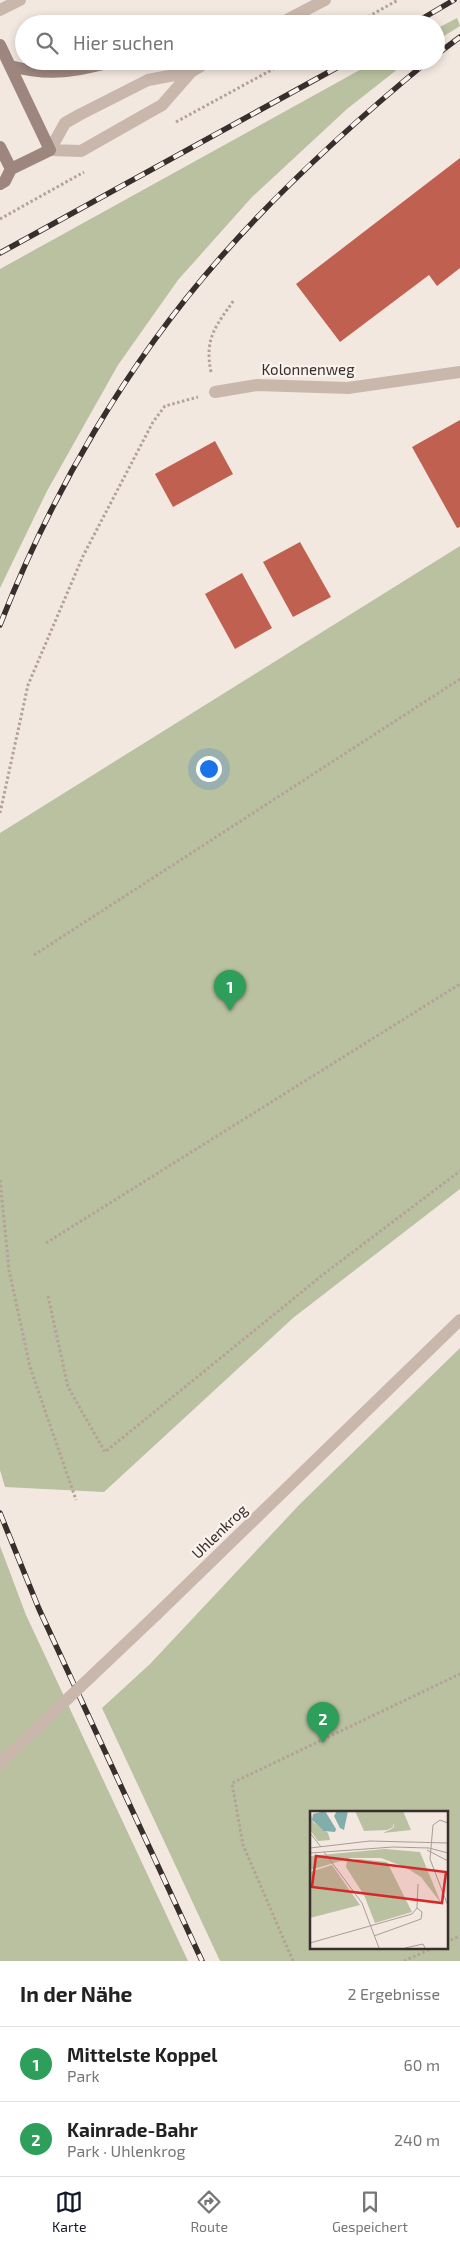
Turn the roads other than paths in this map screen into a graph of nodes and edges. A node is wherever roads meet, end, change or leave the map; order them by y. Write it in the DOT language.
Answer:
graph roads {
  1 [pos="20,0"];
  2 [pos="325,0"];
  3 [pos="0,10"];
  4 [pos="296,15"];
  5 [pos="0,45"];
  6 [pos="10,66"];
  7 [pos="15,67"];
  8 [pos="24,70"];
  9 [pos="68,70"];
  10 [pos="194,70"];
  11 [pos="191,72"];
  12 [pos="0,147"];
  13 [pos="50,150"];
  14 [pos="6,166"];
  15 [pos="0,184"];
  16 [pos="460,372"];
  17 [pos="215,392"];
  18 [pos="460,1320"];
  19 [pos="0,1763"];
  1 -- 3 [label="street"];
  2 -- 4 [label="street"];
  5 -- 6 [label="street"];
  6 -- 7 [label="street"];
  6 -- 13 [label="street"];
  8 -- 9 [label="street"];
  10 -- 11 [label="street"];
  11 -- 13 [label="street"];
  11 -- 13 [label="street"];
  12 -- 14 [label="street"];
  13 -- 14 [label="street"];
  14 -- 15 [label="street"];
  16 -- 17 [label="street, Kolonnenweg"];
  18 -- 19 [label="street, Uhlenkrog, bridge"];
}
